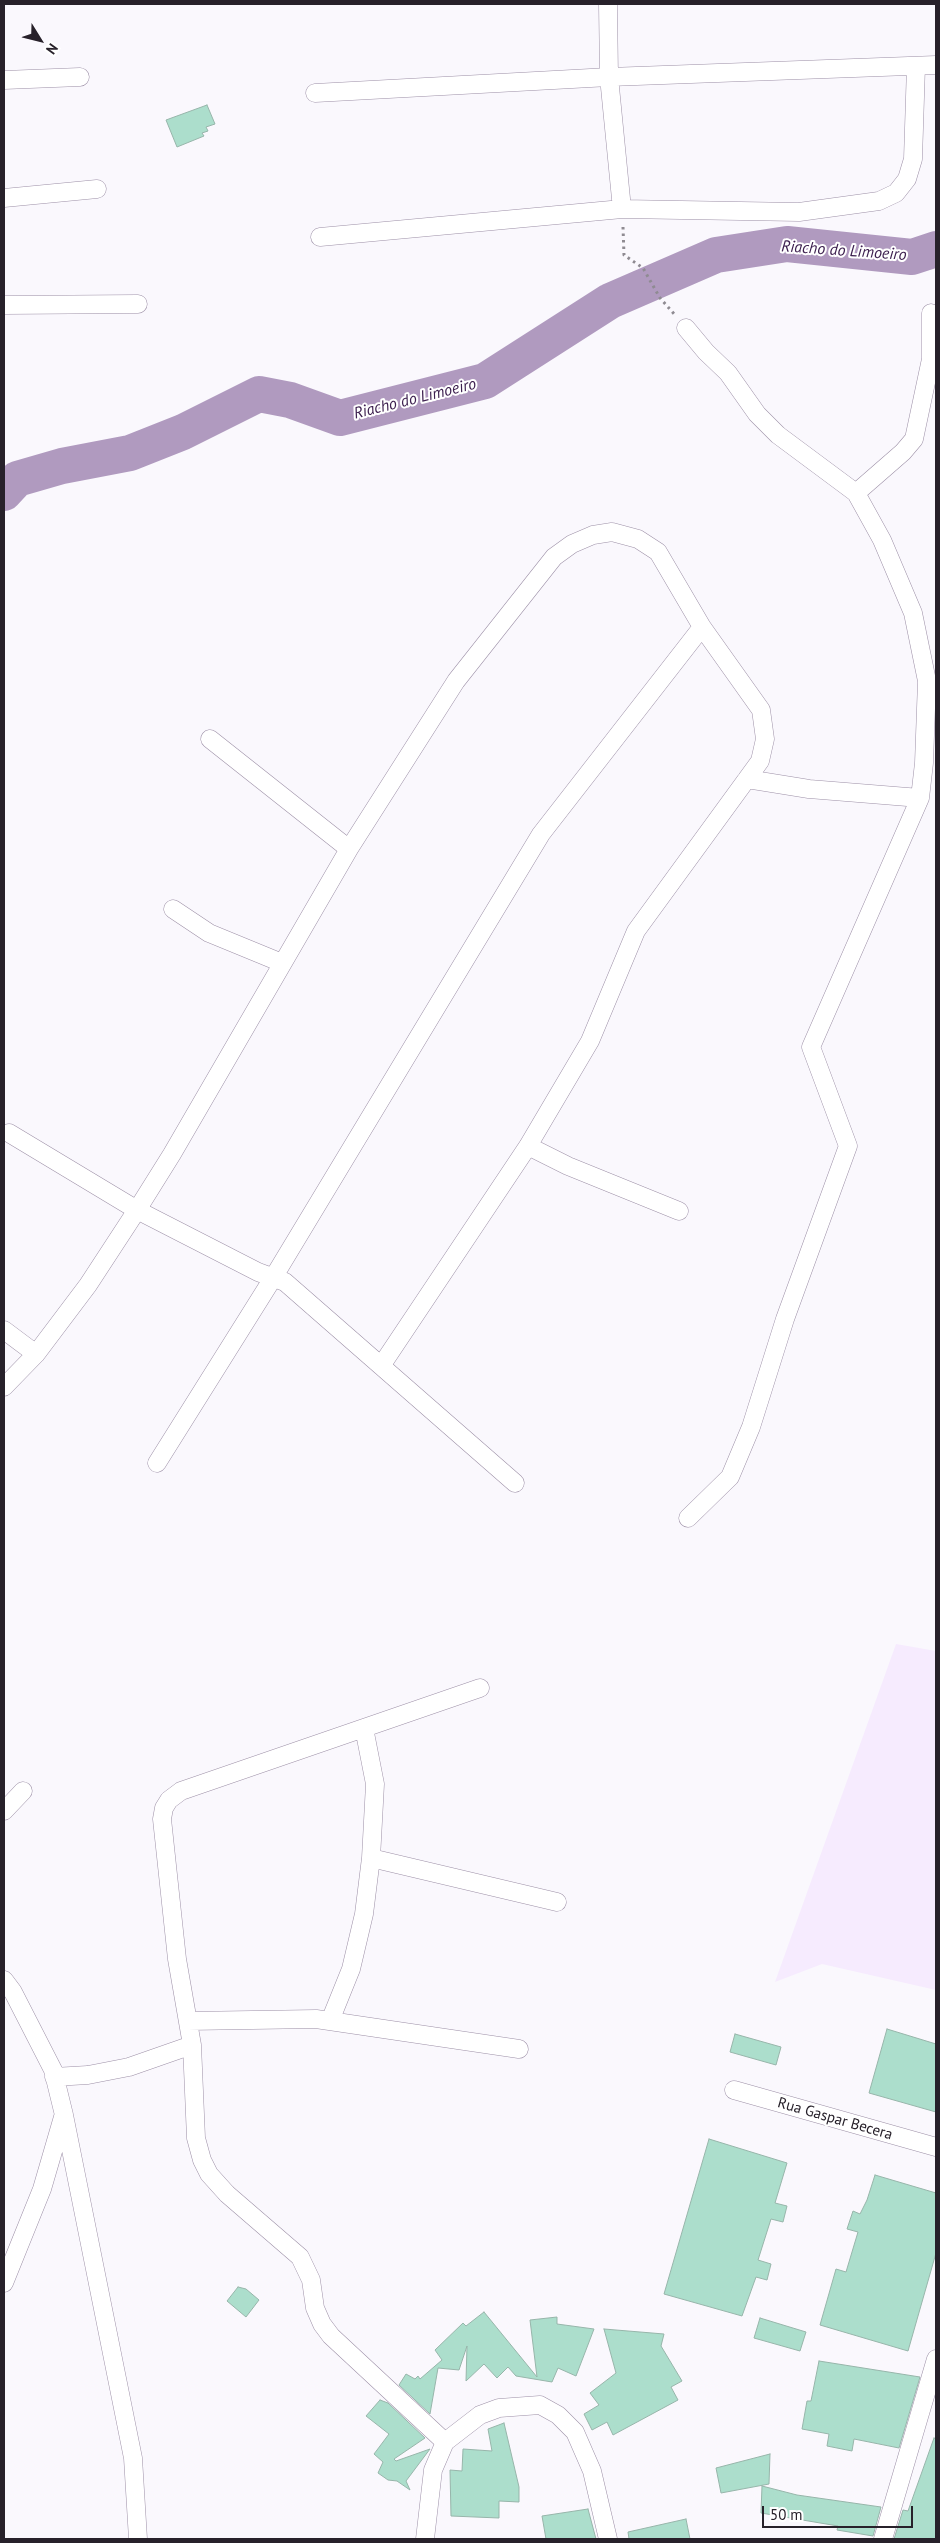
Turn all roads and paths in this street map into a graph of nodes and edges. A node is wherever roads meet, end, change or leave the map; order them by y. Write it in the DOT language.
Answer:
graph roads {
  1 [pos="608,4"];
  2 [pos="916,66"];
  3 [pos="936,66"];
  4 [pos="80,77"];
  5 [pos="609,77"];
  6 [pos="4,80"];
  7 [pos="314,93"];
  8 [pos="97,190"];
  9 [pos="4,198"];
  10 [pos="622,209"];
  11 [pos="320,237"];
  12 [pos="660,298"];
  13 [pos="138,304"];
  14 [pos="4,305"];
  15 [pos="931,313"];
  16 [pos="686,328"];
  17 [pos="856,493"];
  18 [pos="702,627"];
  19 [pos="931,680"];
  20 [pos="210,739"];
  21 [pos="747,779"];
  22 [pos="920,798"];
  23 [pos="349,849"];
  24 [pos="172,909"];
  25 [pos="282,963"];
  26 [pos="9,1133"];
  27 [pos="528,1146"];
  28 [pos="137,1210"];
  29 [pos="679,1211"];
  30 [pos="273,1278"];
  31 [pos="4,1330"];
  32 [pos="36,1354"];
  33 [pos="380,1366"];
  34 [pos="4,1387"];
  35 [pos="157,1464"];
  36 [pos="515,1483"];
  37 [pos="688,1518"];
  38 [pos="480,1688"];
  39 [pos="364,1728"];
  40 [pos="23,1791"];
  41 [pos="4,1811"];
  42 [pos="371,1858"];
  43 [pos="557,1902"];
  44 [pos="4,1980"];
  45 [pos="188,2021"];
  46 [pos="330,2021"];
  47 [pos="192,2045"];
  48 [pos="519,2048"];
  49 [pos="54,2077"];
  50 [pos="734,2090"];
  51 [pos="64,2114"];
  52 [pos="936,2147"];
  53 [pos="4,2283"];
  54 [pos="936,2359"];
  55 [pos="445,2442"];
  56 [pos="138,2539"];
  57 [pos="426,2539"];
  58 [pos="608,2539"];
  59 [pos="883,2539"];
  1 -- 5 [label="street"];
  2 -- 3 [label="street"];
  2 -- 5 [label="street"];
  2 -- 10 [label="street"];
  4 -- 6 [label="street"];
  5 -- 7 [label="street"];
  5 -- 10 [label="street"];
  8 -- 9 [label="street"];
  10 -- 11 [label="street"];
  10 -- 12 [label="path"];
  13 -- 14 [label="street"];
  15 -- 17 [label="street"];
  16 -- 17 [label="street"];
  17 -- 19 [label="street"];
  18 -- 21 [label="street"];
  18 -- 23 [label="street"];
  18 -- 30 [label="street"];
  19 -- 22 [label="street"];
  20 -- 23 [label="street"];
  21 -- 22 [label="street"];
  21 -- 27 [label="street"];
  22 -- 37 [label="street"];
  23 -- 25 [label="street"];
  24 -- 25 [label="street"];
  25 -- 28 [label="street"];
  26 -- 28 [label="street"];
  27 -- 29 [label="street"];
  27 -- 33 [label="street"];
  28 -- 30 [label="street"];
  28 -- 32 [label="street"];
  30 -- 33 [label="street"];
  30 -- 35 [label="street"];
  31 -- 32 [label="street"];
  32 -- 34 [label="street"];
  33 -- 36 [label="street"];
  38 -- 39 [label="street"];
  39 -- 42 [label="street"];
  39 -- 45 [label="street"];
  40 -- 41 [label="street"];
  42 -- 43 [label="street"];
  42 -- 46 [label="street"];
  44 -- 49 [label="street"];
  45 -- 46 [label="street"];
  45 -- 47 [label="street"];
  46 -- 48 [label="street"];
  47 -- 49 [label="street"];
  47 -- 55 [label="street"];
  49 -- 51 [label="street"];
  50 -- 52 [label="street, Rua Gaspar Becera"];
  51 -- 53 [label="street"];
  51 -- 56 [label="street"];
  54 -- 59 [label="street"];
  55 -- 57 [label="street"];
  55 -- 58 [label="street"];
}
